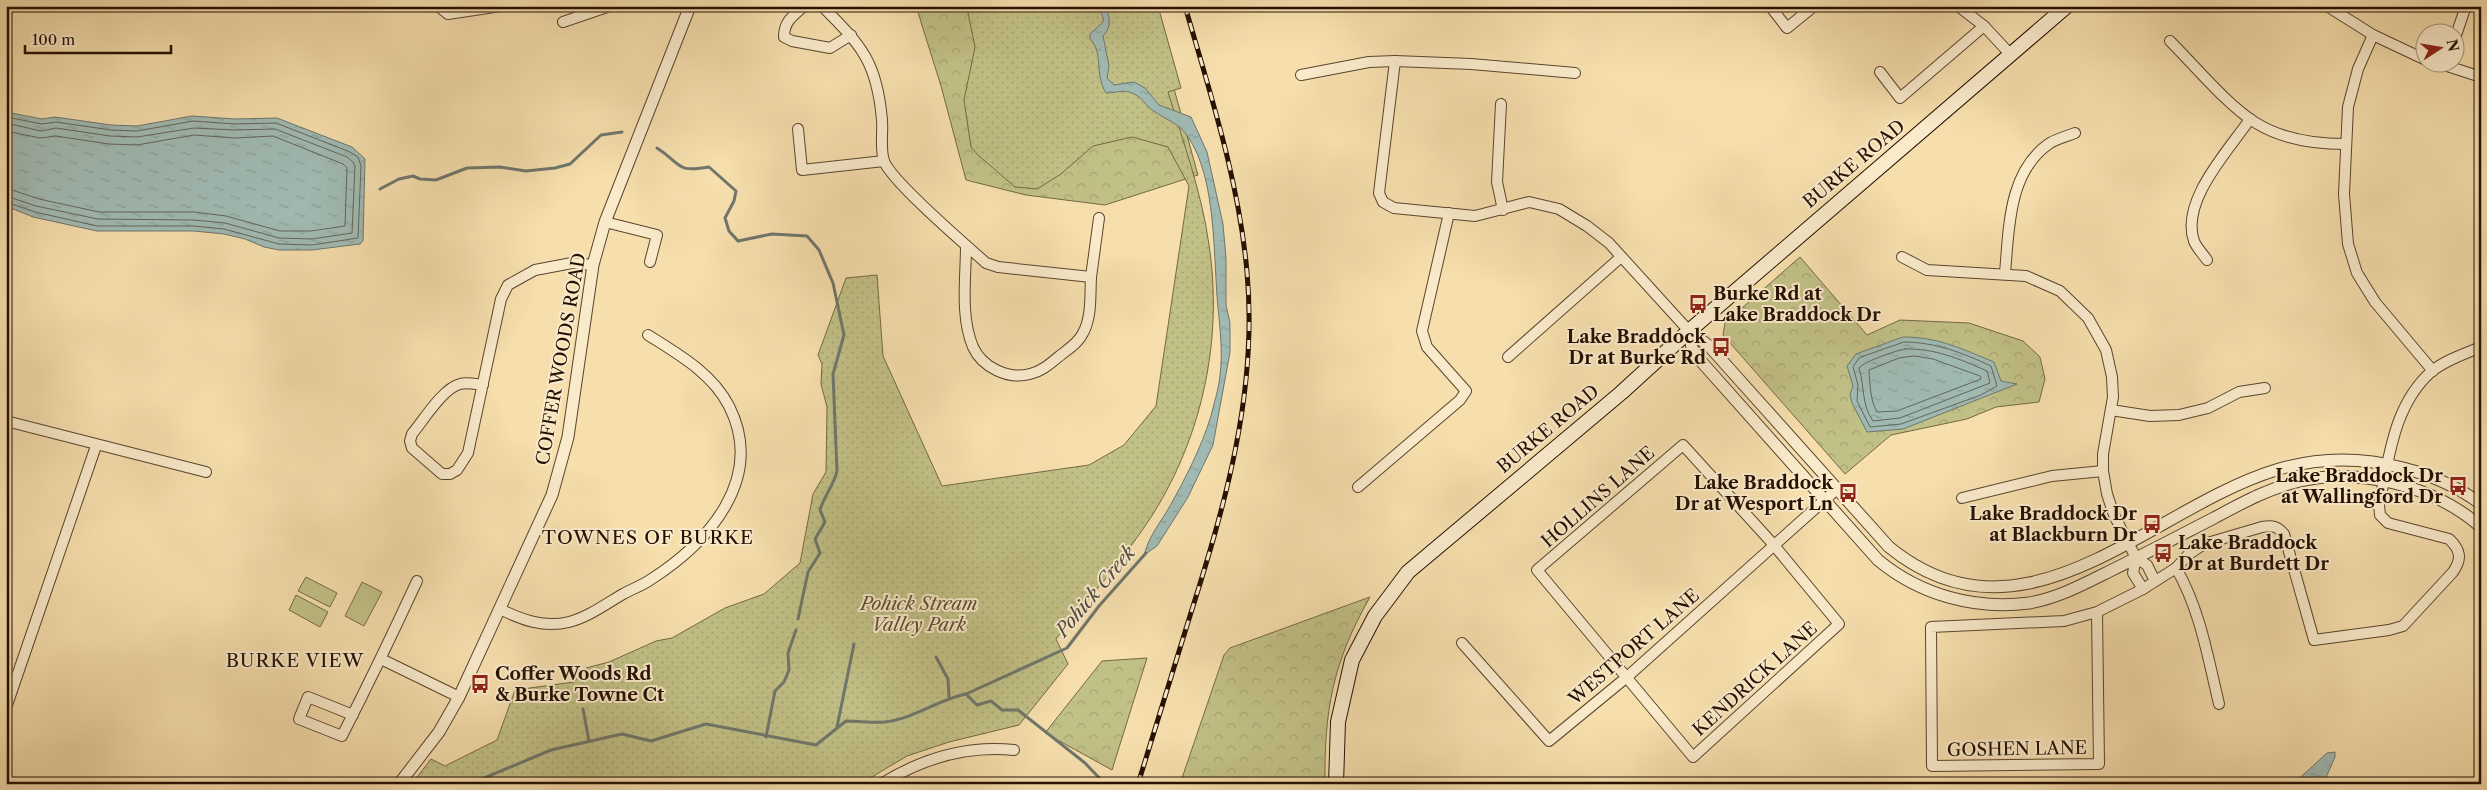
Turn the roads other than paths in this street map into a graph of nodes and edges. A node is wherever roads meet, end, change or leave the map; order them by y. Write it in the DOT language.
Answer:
graph roads {
  1 [pos="438,6"];
  2 [pos="501,6"];
  3 [pos="610,6"];
  4 [pos="690,6"];
  5 [pos="804,6"];
  6 [pos="822,6"];
  7 [pos="1770,6"];
  8 [pos="1814,6"];
  9 [pos="1958,6"];
  10 [pos="2067,6"];
  11 [pos="2327,6"];
  12 [pos="2466,6"];
  13 [pos="563,22"];
  14 [pos="2461,22"];
  15 [pos="1984,26"];
  16 [pos="851,35"];
  17 [pos="2373,36"];
  18 [pos="2170,41"];
  19 [pos="2414,54"];
  20 [pos="2011,55"];
  21 [pos="1395,61"];
  22 [pos="2464,71"];
  23 [pos="1880,72"];
  24 [pos="1575,73"];
  25 [pos="1301,75"];
  26 [pos="2481,77"];
  27 [pos="1501,104"];
  28 [pos="2250,119"];
  29 [pos="798,129"];
  30 [pos="2075,133"];
  31 [pos="2345,144"];
  32 [pos="884,161"];
  33 [pos="1503,210"];
  34 [pos="1449,213"];
  35 [pos="1099,218"];
  36 [pos="605,222"];
  37 [pos="966,245"];
  38 [pos="1622,257"];
  39 [pos="1902,257"];
  40 [pos="2207,260"];
  41 [pos="650,262"];
  42 [pos="593,265"];
  43 [pos="2005,273"];
  44 [pos="1091,277"];
  45 [pos="1689,331"];
  46 [pos="648,335"];
  47 [pos="2481,347"];
  48 [pos="1508,357"];
  49 [pos="2433,371"];
  50 [pos="483,385"];
  51 [pos="2265,388"];
  52 [pos="2111,410"];
  53 [pos="6,422"];
  54 [pos="96,446"];
  55 [pos="2388,464"];
  56 [pos="2103,471"];
  57 [pos="206,472"];
  58 [pos="2384,481"];
  59 [pos="1358,487"];
  60 [pos="1837,489"];
  61 [pos="1962,498"];
  62 [pos="1824,500"];
  63 [pos="2481,504"];
  64 [pos="2481,526"];
  65 [pos="2128,543"];
  66 [pos="1773,544"];
  67 [pos="2136,558"];
  68 [pos="2176,568"];
  69 [pos="417,581"];
  70 [pos="2155,581"];
  71 [pos="2143,589"];
  72 [pos="500,608"];
  73 [pos="2097,612"];
  74 [pos="1462,643"];
  75 [pos="381,660"];
  76 [pos="1627,677"];
  77 [pos="459,697"];
  78 [pos="2219,704"];
  79 [pos="6,708"];
  80 [pos="353,715"];
  81 [pos="1014,750"];
  82 [pos="399,784"];
  83 [pos="882,784"];
  84 [pos="1336,784"];
  1 -- 2 [label="street"];
  3 -- 13 [label="street"];
  4 -- 36 [label="street, COFFER WOODS ROAD"];
  5 -- 16 [label="street"];
  6 -- 16 [label="street"];
  7 -- 8 [label="street"];
  9 -- 15 [label="street"];
  10 -- 20 [label="main road, BURKE ROAD"];
  11 -- 17 [label="street"];
  12 -- 14 [label="street"];
  15 -- 20 [label="street"];
  15 -- 23 [label="street"];
  16 -- 32 [label="street"];
  17 -- 19 [label="street"];
  17 -- 31 [label="street"];
  18 -- 28 [label="street"];
  20 -- 45 [label="main road, BURKE ROAD"];
  21 -- 24 [label="street"];
  21 -- 25 [label="street"];
  21 -- 34 [label="street"];
  22 -- 26 [label="street"];
  27 -- 33 [label="street"];
  28 -- 31 [label="street"];
  28 -- 40 [label="street"];
  29 -- 32 [label="street"];
  30 -- 43 [label="street"];
  31 -- 49 [label="street"];
  32 -- 37 [label="street"];
  33 -- 34 [label="street"];
  33 -- 38 [label="street"];
  34 -- 59 [label="street"];
  35 -- 44 [label="street"];
  36 -- 41 [label="street"];
  36 -- 42 [label="street, COFFER WOODS ROAD"];
  37 -- 44 [label="street"];
  37 -- 44 [label="street"];
  38 -- 45 [label="street"];
  38 -- 48 [label="street"];
  39 -- 43 [label="street"];
  42 -- 50 [label="street"];
  42 -- 72 [label="street, COFFER WOODS ROAD"];
  43 -- 52 [label="street"];
  45 -- 60 [label="street"];
  45 -- 62 [label="street"];
  45 -- 84 [label="main road, BURKE ROAD"];
  46 -- 72 [label="street"];
  47 -- 49 [label="street"];
  49 -- 55 [label="street"];
  50 -- 50 [label="street"];
  51 -- 52 [label="street"];
  52 -- 56 [label="street"];
  53 -- 54 [label="street"];
  54 -- 57 [label="street"];
  54 -- 79 [label="street"];
  55 -- 58 [label="street"];
  55 -- 63 [label="street"];
  55 -- 65 [label="street"];
  56 -- 61 [label="street"];
  56 -- 65 [label="street"];
  58 -- 64 [label="street"];
  58 -- 67 [label="street"];
  58 -- 68 [label="street"];
  60 -- 62 [label="street, WESTPORT LANE"];
  60 -- 65 [label="street"];
  62 -- 66 [label="street, WESTPORT LANE"];
  62 -- 67 [label="street"];
  65 -- 67 [label="street"];
  66 -- 76 [label="street, WESTPORT LANE"];
  66 -- 76 [label="street, KENDRICK LANE"];
  66 -- 76 [label="street, HOLLINS LANE"];
  67 -- 70 [label="street"];
  67 -- 71 [label="street"];
  68 -- 70 [label="street"];
  68 -- 78 [label="street"];
  69 -- 75 [label="street"];
  70 -- 71 [label="street"];
  71 -- 73 [label="street"];
  72 -- 77 [label="street, COFFER WOODS ROAD"];
  73 -- 73 [label="street, GOSHEN LANE"];
  74 -- 76 [label="street, WESTPORT LANE"];
  75 -- 77 [label="street"];
  75 -- 80 [label="street"];
  77 -- 82 [label="street, COFFER WOODS ROAD"];
  80 -- 80 [label="street"];
  81 -- 83 [label="street"];
}
